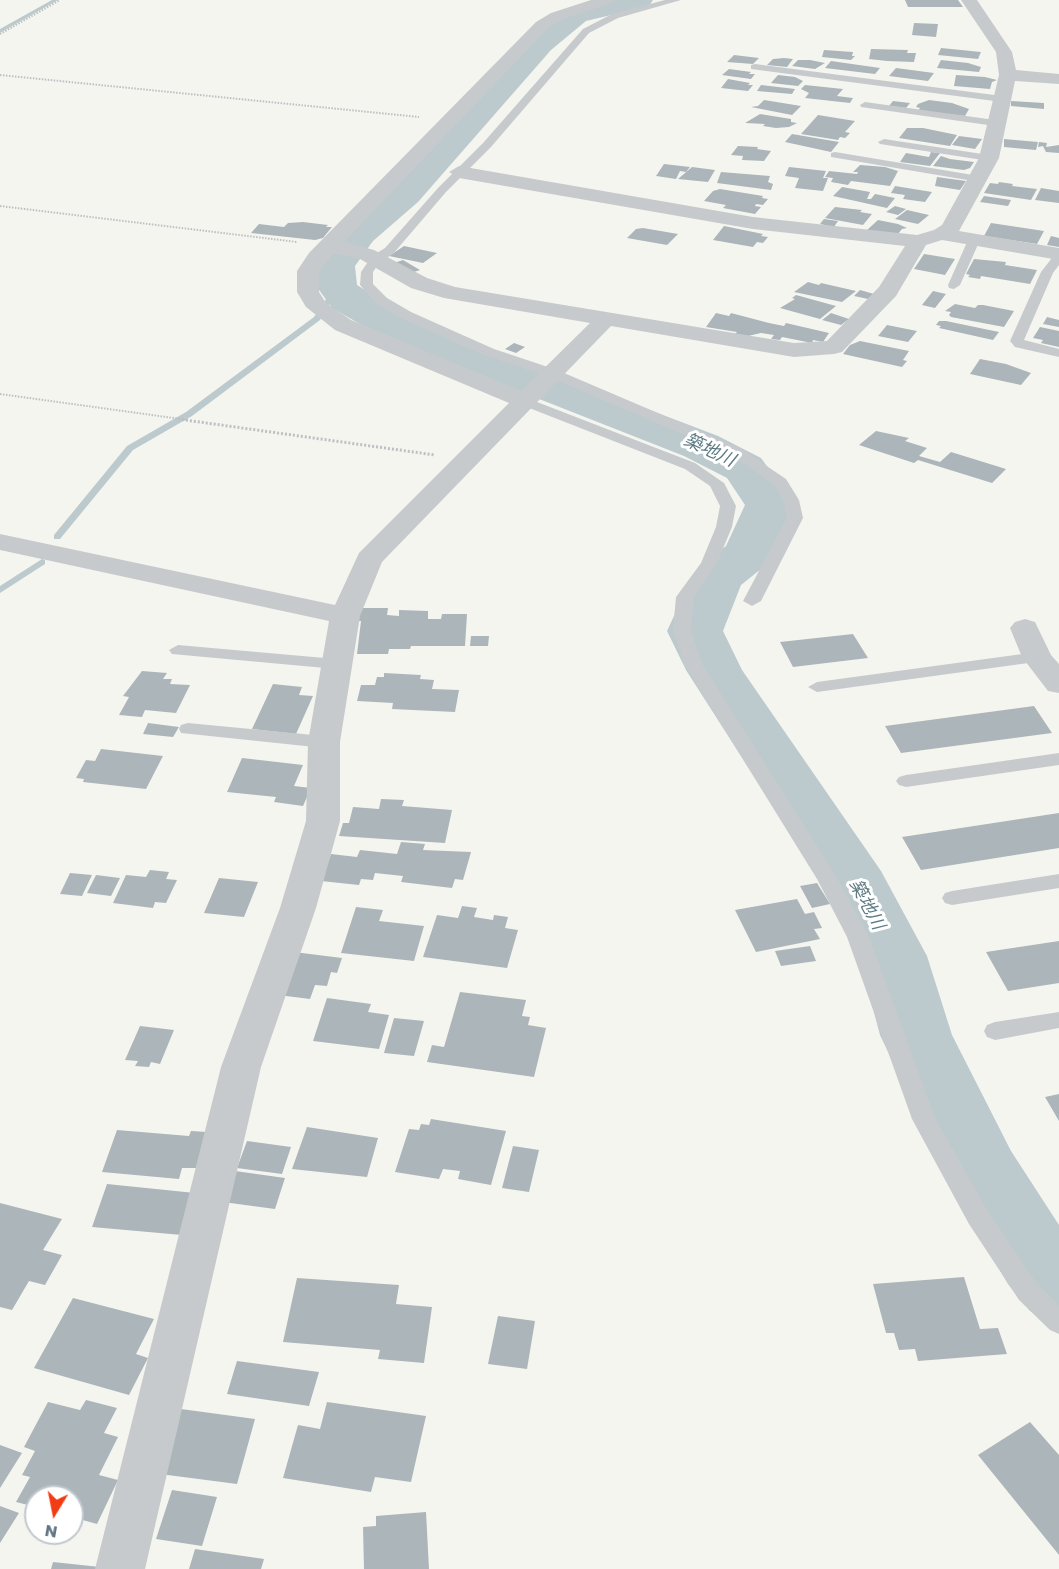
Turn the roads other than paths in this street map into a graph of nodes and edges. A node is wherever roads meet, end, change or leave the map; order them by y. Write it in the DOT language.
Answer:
graph roads {
  1 [pos="607,0"];
  2 [pos="676,0"];
  3 [pos="969,0"];
  4 [pos="755,67"];
  5 [pos="1008,75"];
  6 [pos="1059,80"];
  7 [pos="1002,99"];
  8 [pos="865,105"];
  9 [pos="995,123"];
  10 [pos="884,141"];
  11 [pos="835,155"];
  12 [pos="989,158"];
  13 [pos="459,172"];
  14 [pos="979,179"];
  15 [pos="941,234"];
  16 [pos="974,240"];
  17 [pos="918,241"];
  18 [pos="333,246"];
  19 [pos="1059,255"];
  20 [pos="372,257"];
  21 [pos="954,285"];
  22 [pos="607,318"];
  23 [pos="1059,353"];
  24 [pos="551,374"];
  25 [pos="526,399"];
  26 [pos="0,542"];
  27 [pos="752,602"];
  28 [pos="345,616"];
  29 [pos="1025,628"];
  30 [pos="178,650"];
  31 [pos="1037,657"];
  32 [pos="336,664"];
  33 [pos="1059,684"];
  34 [pos="817,687"];
  35 [pos="188,729"];
  36 [pos="324,742"];
  37 [pos="1059,759"];
  38 [pos="906,782"];
  39 [pos="1059,881"];
  40 [pos="952,898"];
  41 [pos="1059,1020"];
  42 [pos="995,1031"];
  43 [pos="1059,1322"];
  44 [pos="120,1569"];
  1 -- 18 [label="street"];
  2 -- 13 [label="lane"];
  3 -- 5 [label="street"];
  4 -- 7 [label="lane"];
  5 -- 6 [label="street"];
  5 -- 7 [label="street"];
  7 -- 9 [label="street"];
  8 -- 9 [label="lane"];
  9 -- 12 [label="street"];
  10 -- 12 [label="lane"];
  11 -- 14 [label="lane"];
  12 -- 14 [label="street"];
  13 -- 17 [label="street"];
  13 -- 20 [label="lane"];
  14 -- 15 [label="street"];
  15 -- 16 [label="street"];
  15 -- 17 [label="street"];
  16 -- 19 [label="street"];
  16 -- 21 [label="lane"];
  17 -- 22 [label="street"];
  18 -- 20 [label="street"];
  18 -- 25 [label="street"];
  19 -- 23 [label="lane"];
  20 -- 22 [label="street"];
  20 -- 24 [label="lane"];
  22 -- 24 [label="street"];
  24 -- 25 [label="street"];
  24 -- 27 [label="lane"];
  25 -- 28 [label="street"];
  25 -- 43 [label="lane"];
  26 -- 28 [label="street"];
  28 -- 32 [label="street"];
  29 -- 31 [label="street"];
  30 -- 32 [label="lane"];
  31 -- 33 [label="street"];
  31 -- 34 [label="lane"];
  32 -- 36 [label="street"];
  35 -- 36 [label="lane"];
  36 -- 44 [label="street"];
  37 -- 38 [label="lane"];
  39 -- 40 [label="lane"];
  41 -- 42 [label="lane"];
}
